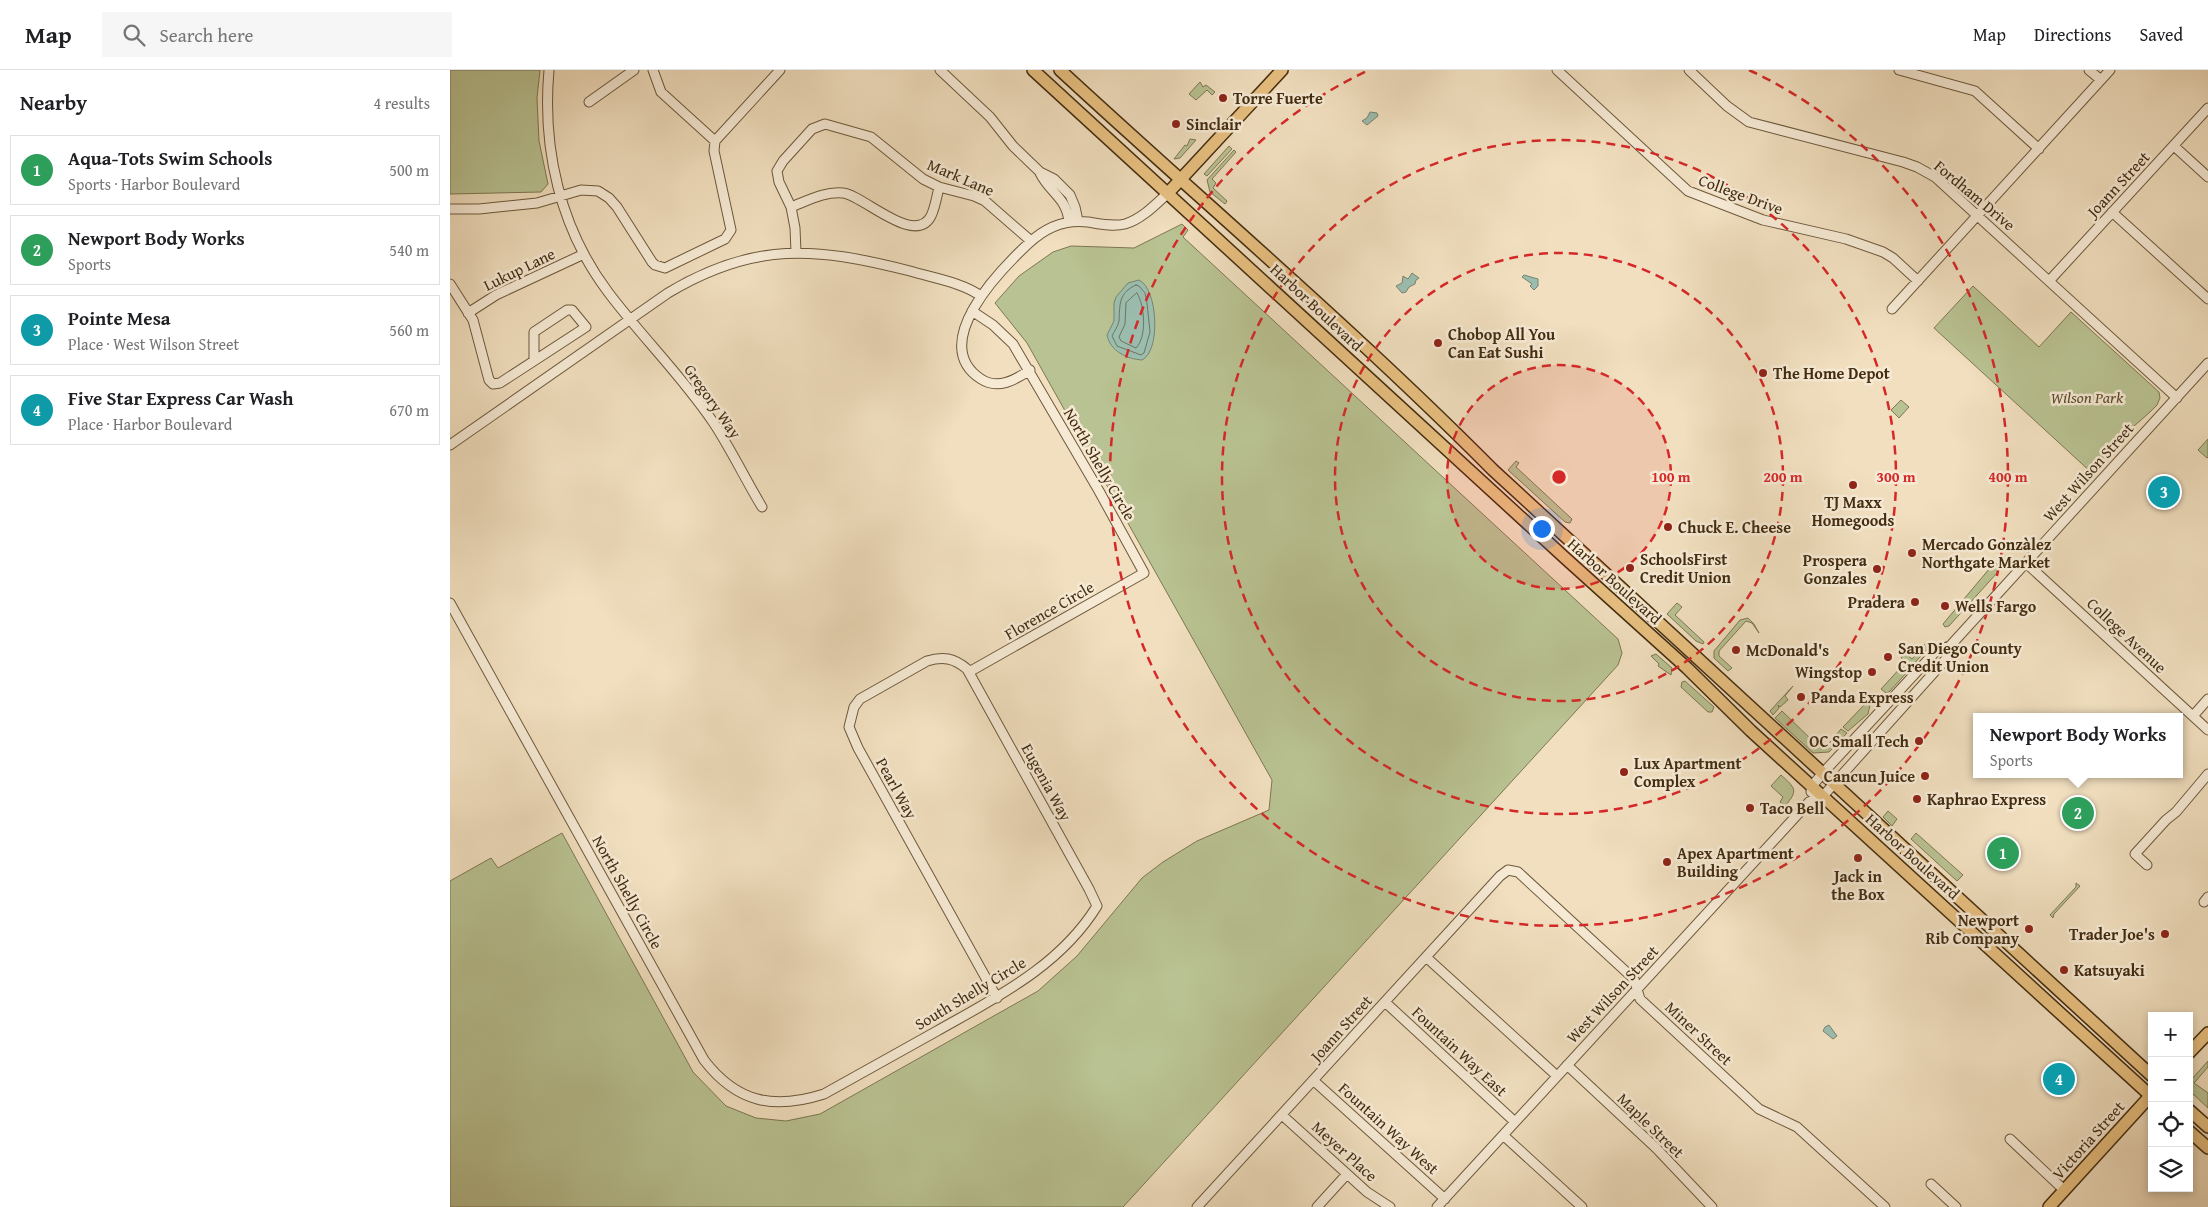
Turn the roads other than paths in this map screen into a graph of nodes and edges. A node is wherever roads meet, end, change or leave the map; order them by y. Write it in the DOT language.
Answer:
graph roads {
  1 [pos="549,70"];
  2 [pos="634,70"];
  3 [pos="653,70"];
  4 [pos="780,70"];
  5 [pos="940,70"];
  6 [pos="1034,70"];
  7 [pos="1060,70"];
  8 [pos="1281,70"];
  9 [pos="1557,70"];
  10 [pos="1689,70"];
  11 [pos="1899,70"];
  12 [pos="2089,70"];
  13 [pos="2110,70"];
  14 [pos="2101,80"];
  15 [pos="589,102"];
  16 [pos="2208,108"];
  17 [pos="715,141"];
  18 [pos="2174,146"];
  19 [pos="2039,149"];
  20 [pos="2208,177"];
  21 [pos="1181,181"];
  22 [pos="940,187"];
  23 [pos="1168,193"];
  24 [pos="559,196"];
  25 [pos="791,207"];
  26 [pos="450,209"];
  27 [pos="2112,212"];
  28 [pos="1978,216"];
  29 [pos="1073,222"];
  30 [pos="1031,241"];
  31 [pos="796,252"];
  32 [pos="584,254"];
  33 [pos="1918,280"];
  34 [pos="2050,280"];
  35 [pos="450,284"];
  36 [pos="981,296"];
  37 [pos="2208,300"];
  38 [pos="1892,309"];
  39 [pos="972,312"];
  40 [pos="468,313"];
  41 [pos="630,319"];
  42 [pos="534,360"];
  43 [pos="2208,363"];
  44 [pos="1030,370"];
  45 [pos="2177,398"];
  46 [pos="450,445"];
  47 [pos="762,507"];
  48 [pos="2026,563"];
  49 [pos="1144,573"];
  50 [pos="450,603"];
  51 [pos="1950,646"];
  52 [pos="969,672"];
  53 [pos="2208,699"];
  54 [pos="2193,716"];
  55 [pos="2208,730"];
  56 [pos="1822,774"];
  57 [pos="2208,774"];
  58 [pos="1833,785"];
  59 [pos="1812,786"];
  60 [pos="1823,796"];
  61 [pos="1809,802"];
  62 [pos="2147,865"];
  63 [pos="1508,870"];
  64 [pos="1097,906"];
  65 [pos="1426,957"];
  66 [pos="1637,989"];
  67 [pos="997,998"];
  68 [pos="1385,1002"];
  69 [pos="2208,1033"];
  70 [pos="2193,1049"];
  71 [pos="1567,1065"];
  72 [pos="2148,1072"];
  73 [pos="1558,1076"];
  74 [pos="1313,1080"];
  75 [pos="840,1085"];
  76 [pos="2148,1093"];
  77 [pos="2148,1099"];
  78 [pos="2193,1114"];
  79 [pos="1282,1115"];
  80 [pos="1515,1122"];
  81 [pos="2208,1127"];
  82 [pos="1503,1135"];
  83 [pos="2193,1135"];
  84 [pos="2010,1139"];
  85 [pos="2208,1148"];
  86 [pos="1347,1174"];
  87 [pos="1931,1184"];
  88 [pos="2064,1190"];
  89 [pos="1445,1199"];
  90 [pos="1197,1207"];
  91 [pos="1317,1207"];
  92 [pos="1390,1207"];
  93 [pos="1437,1207"];
  94 [pos="1582,1207"];
  95 [pos="1712,1207"];
  96 [pos="1885,1207"];
  97 [pos="1956,1207"];
  98 [pos="2049,1207"];
  1 -- 24 [label="street, Gregory Way"];
  2 -- 15 [label="street"];
  3 -- 17 [label="street"];
  4 -- 17 [label="street"];
  5 -- 29 [label="street"];
  6 -- 23 [label="main road, Harbor Boulevard"];
  7 -- 21 [label="main road, Harbor Boulevard"];
  8 -- 21 [label="main road"];
  9 -- 33 [label="street, College Drive"];
  10 -- 28 [label="street, Fordham Drive"];
  11 -- 19 [label="street"];
  12 -- 14 [label="street"];
  13 -- 14 [label="street"];
  14 -- 19 [label="street"];
  16 -- 18 [label="street, Joann Street"];
  17 -- 24 [label="street"];
  18 -- 20 [label="street"];
  18 -- 27 [label="street, Joann Street"];
  19 -- 28 [label="street"];
  21 -- 23 [label="main road"];
  21 -- 56 [label="main road, Harbor Boulevard"];
  22 -- 25 [label="street"];
  22 -- 25 [label="street, Mark Lane"];
  22 -- 30 [label="street, Mark Lane"];
  23 -- 29 [label="street"];
  23 -- 59 [label="main road, Harbor Boulevard"];
  24 -- 26 [label="street"];
  24 -- 32 [label="street, Gregory Way"];
  25 -- 31 [label="street, Mark Lane"];
  27 -- 34 [label="street, Joann Street"];
  27 -- 37 [label="street"];
  28 -- 33 [label="street"];
  28 -- 34 [label="street, Fordham Drive"];
  29 -- 30 [label="street"];
  30 -- 36 [label="street"];
  31 -- 36 [label="street"];
  31 -- 41 [label="street"];
  32 -- 40 [label="street, Lukup Lane"];
  32 -- 41 [label="street, Gregory Way"];
  33 -- 38 [label="street"];
  34 -- 45 [label="street, Fordham Drive"];
  35 -- 40 [label="street"];
  36 -- 39 [label="street"];
  39 -- 44 [label="street, North Shelly Circle"];
  39 -- 44 [label="street"];
  40 -- 42 [label="street"];
  41 -- 46 [label="street"];
  41 -- 47 [label="street, Gregory Way"];
  42 -- 42 [label="street"];
  43 -- 45 [label="street, West Wilson Street"];
  44 -- 49 [label="street, North Shelly Circle"];
  45 -- 48 [label="street, West Wilson Street"];
  48 -- 51 [label="street, West Wilson Street"];
  48 -- 54 [label="street, College Avenue"];
  49 -- 52 [label="street, Florence Circle"];
  50 -- 75 [label="street, North Shelly Circle"];
  51 -- 56 [label="street, West Wilson Street"];
  51 -- 58 [label="street, West Wilson Street"];
  52 -- 64 [label="street, Eugenia Way"];
  52 -- 67 [label="street, Pearl Way"];
  53 -- 54 [label="street"];
  54 -- 55 [label="street, College Avenue"];
  56 -- 58 [label="main road, Harbor Boulevard"];
  56 -- 59 [label="street, West Wilson Street"];
  57 -- 62 [label="street"];
  58 -- 60 [label="street, West Wilson Street"];
  58 -- 72 [label="main road, Harbor Boulevard"];
  59 -- 60 [label="main road, Harbor Boulevard"];
  59 -- 61 [label="street, West Wilson Street"];
  60 -- 61 [label="street, West Wilson Street"];
  60 -- 76 [label="main road, Harbor Boulevard"];
  61 -- 66 [label="street, West Wilson Street"];
  63 -- 65 [label="street, Joann Street"];
  63 -- 66 [label="street, Miner Street"];
  64 -- 67 [label="street, South Shelly Circle"];
  65 -- 68 [label="street, Joann Street"];
  65 -- 73 [label="street"];
  66 -- 71 [label="street, West Wilson Street"];
  66 -- 96 [label="street, Miner Street"];
  67 -- 75 [label="street, South Shelly Circle"];
  68 -- 74 [label="street, Joann Street"];
  68 -- 80 [label="street, Fountain Way East"];
  69 -- 70 [label="main road"];
  71 -- 73 [label="street, West Wilson Street"];
  71 -- 95 [label="street, Maple Street"];
  73 -- 80 [label="street, West Wilson Street"];
  74 -- 79 [label="street, Joann Street"];
  74 -- 89 [label="street, Fountain Way West"];
  77 -- 88 [label="main road, Victoria Street"];
  78 -- 81 [label="main road"];
  79 -- 86 [label="street, Meyer Place"];
  79 -- 90 [label="street, Joann Street"];
  80 -- 82 [label="street, West Wilson Street"];
  82 -- 89 [label="street, West Wilson Street"];
  82 -- 94 [label="street"];
  83 -- 85 [label="main road"];
  84 -- 88 [label="street"];
  86 -- 91 [label="street"];
  86 -- 92 [label="street, Meyer Place"];
  87 -- 97 [label="street"];
  88 -- 98 [label="main road, Victoria Street"];
  89 -- 93 [label="street, West Wilson Street"];
}
